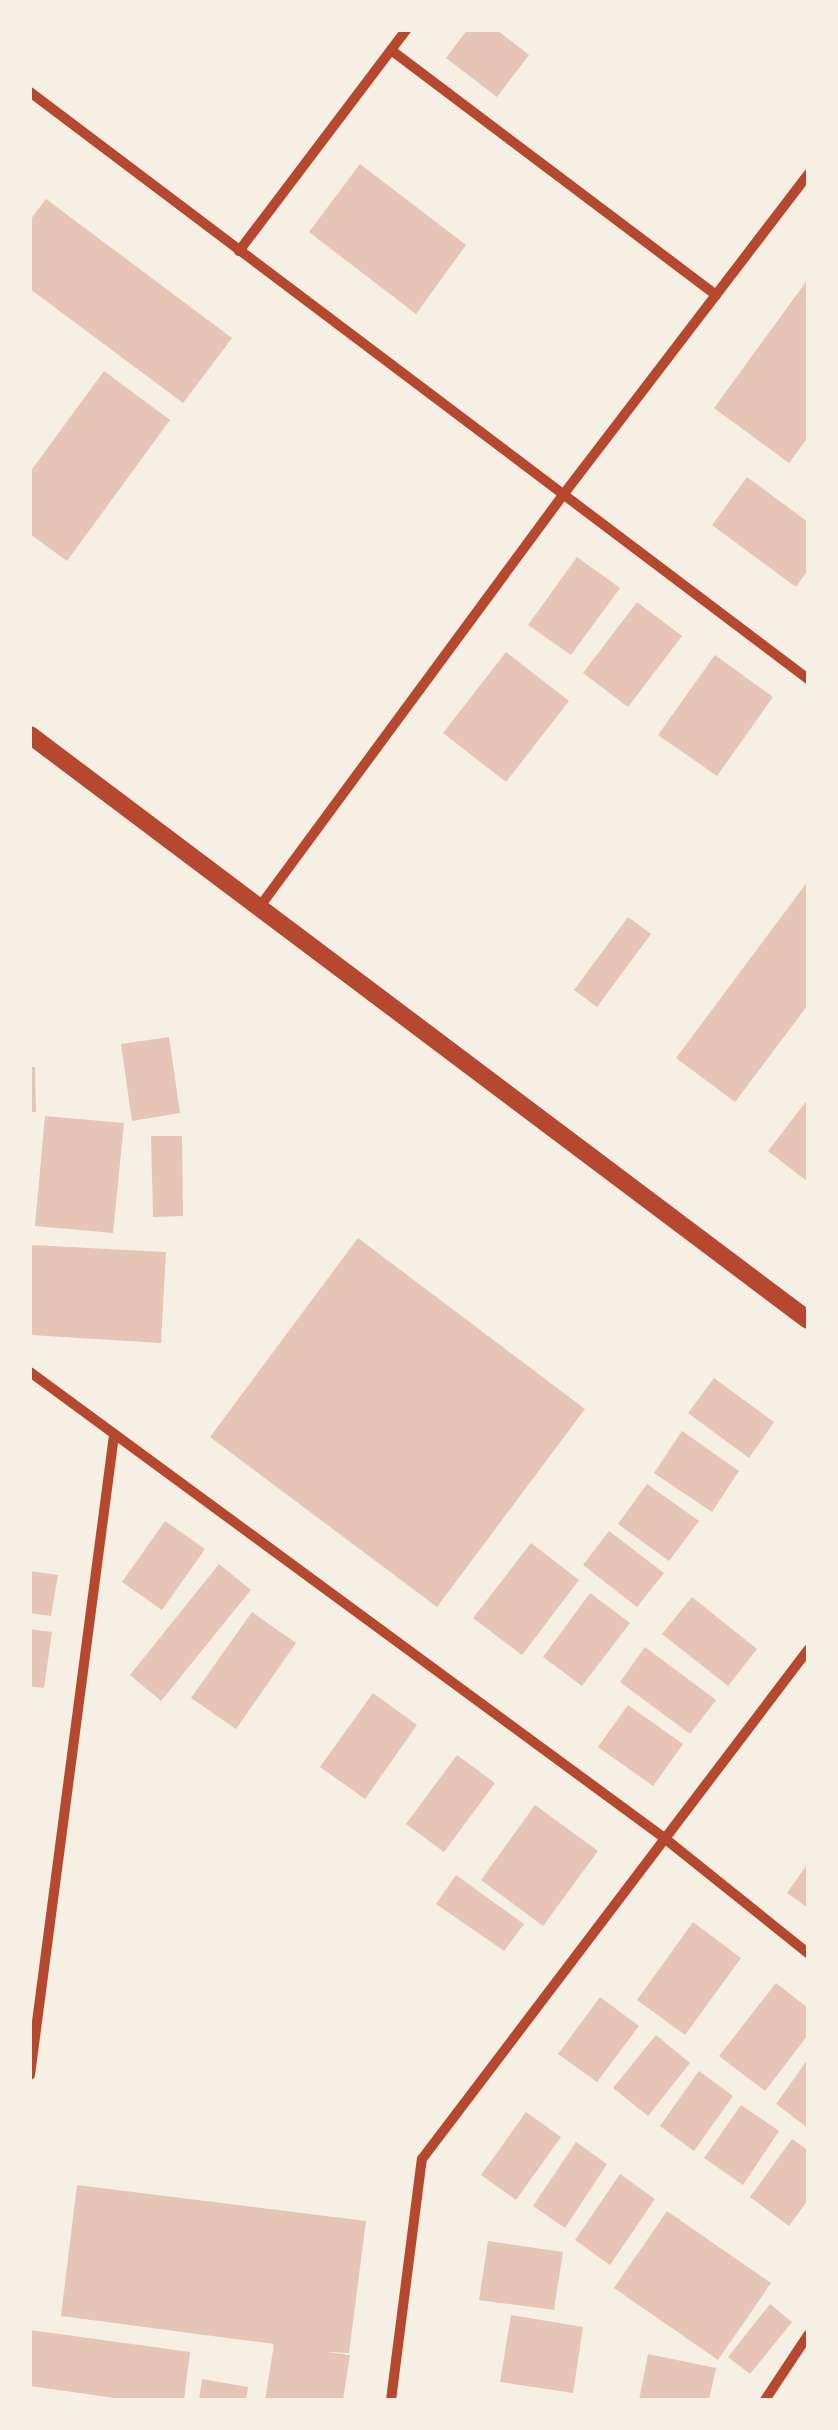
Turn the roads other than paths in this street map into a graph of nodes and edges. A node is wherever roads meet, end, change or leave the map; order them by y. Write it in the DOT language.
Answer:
graph roads {
  1 [pos="406,30"];
  2 [pos="391,50"];
  3 [pos="30,92"];
  4 [pos="808,174"];
  5 [pos="239,250"];
  6 [pos="716,295"];
  7 [pos="563,495"];
  8 [pos="808,679"];
  9 [pos="30,735"];
  10 [pos="258,909"];
  11 [pos="808,1320"];
  12 [pos="30,1372"];
  13 [pos="114,1435"];
  14 [pos="808,1650"];
  15 [pos="663,1837"];
  16 [pos="808,1953"];
  17 [pos="30,2075"];
  18 [pos="808,2335"];
  19 [pos="391,2400"];
  20 [pos="764,2400"];
  1 -- 2 [label="street"];
  2 -- 5 [label="street"];
  2 -- 6 [label="street"];
  3 -- 5 [label="street"];
  4 -- 6 [label="street"];
  5 -- 7 [label="street"];
  6 -- 7 [label="street"];
  7 -- 8 [label="street"];
  7 -- 10 [label="street"];
  9 -- 10 [label="street"];
  10 -- 11 [label="street"];
  12 -- 13 [label="street"];
  13 -- 15 [label="street"];
  13 -- 17 [label="street"];
  14 -- 15 [label="street"];
  15 -- 16 [label="street"];
  15 -- 19 [label="street"];
  18 -- 20 [label="street"];
}
